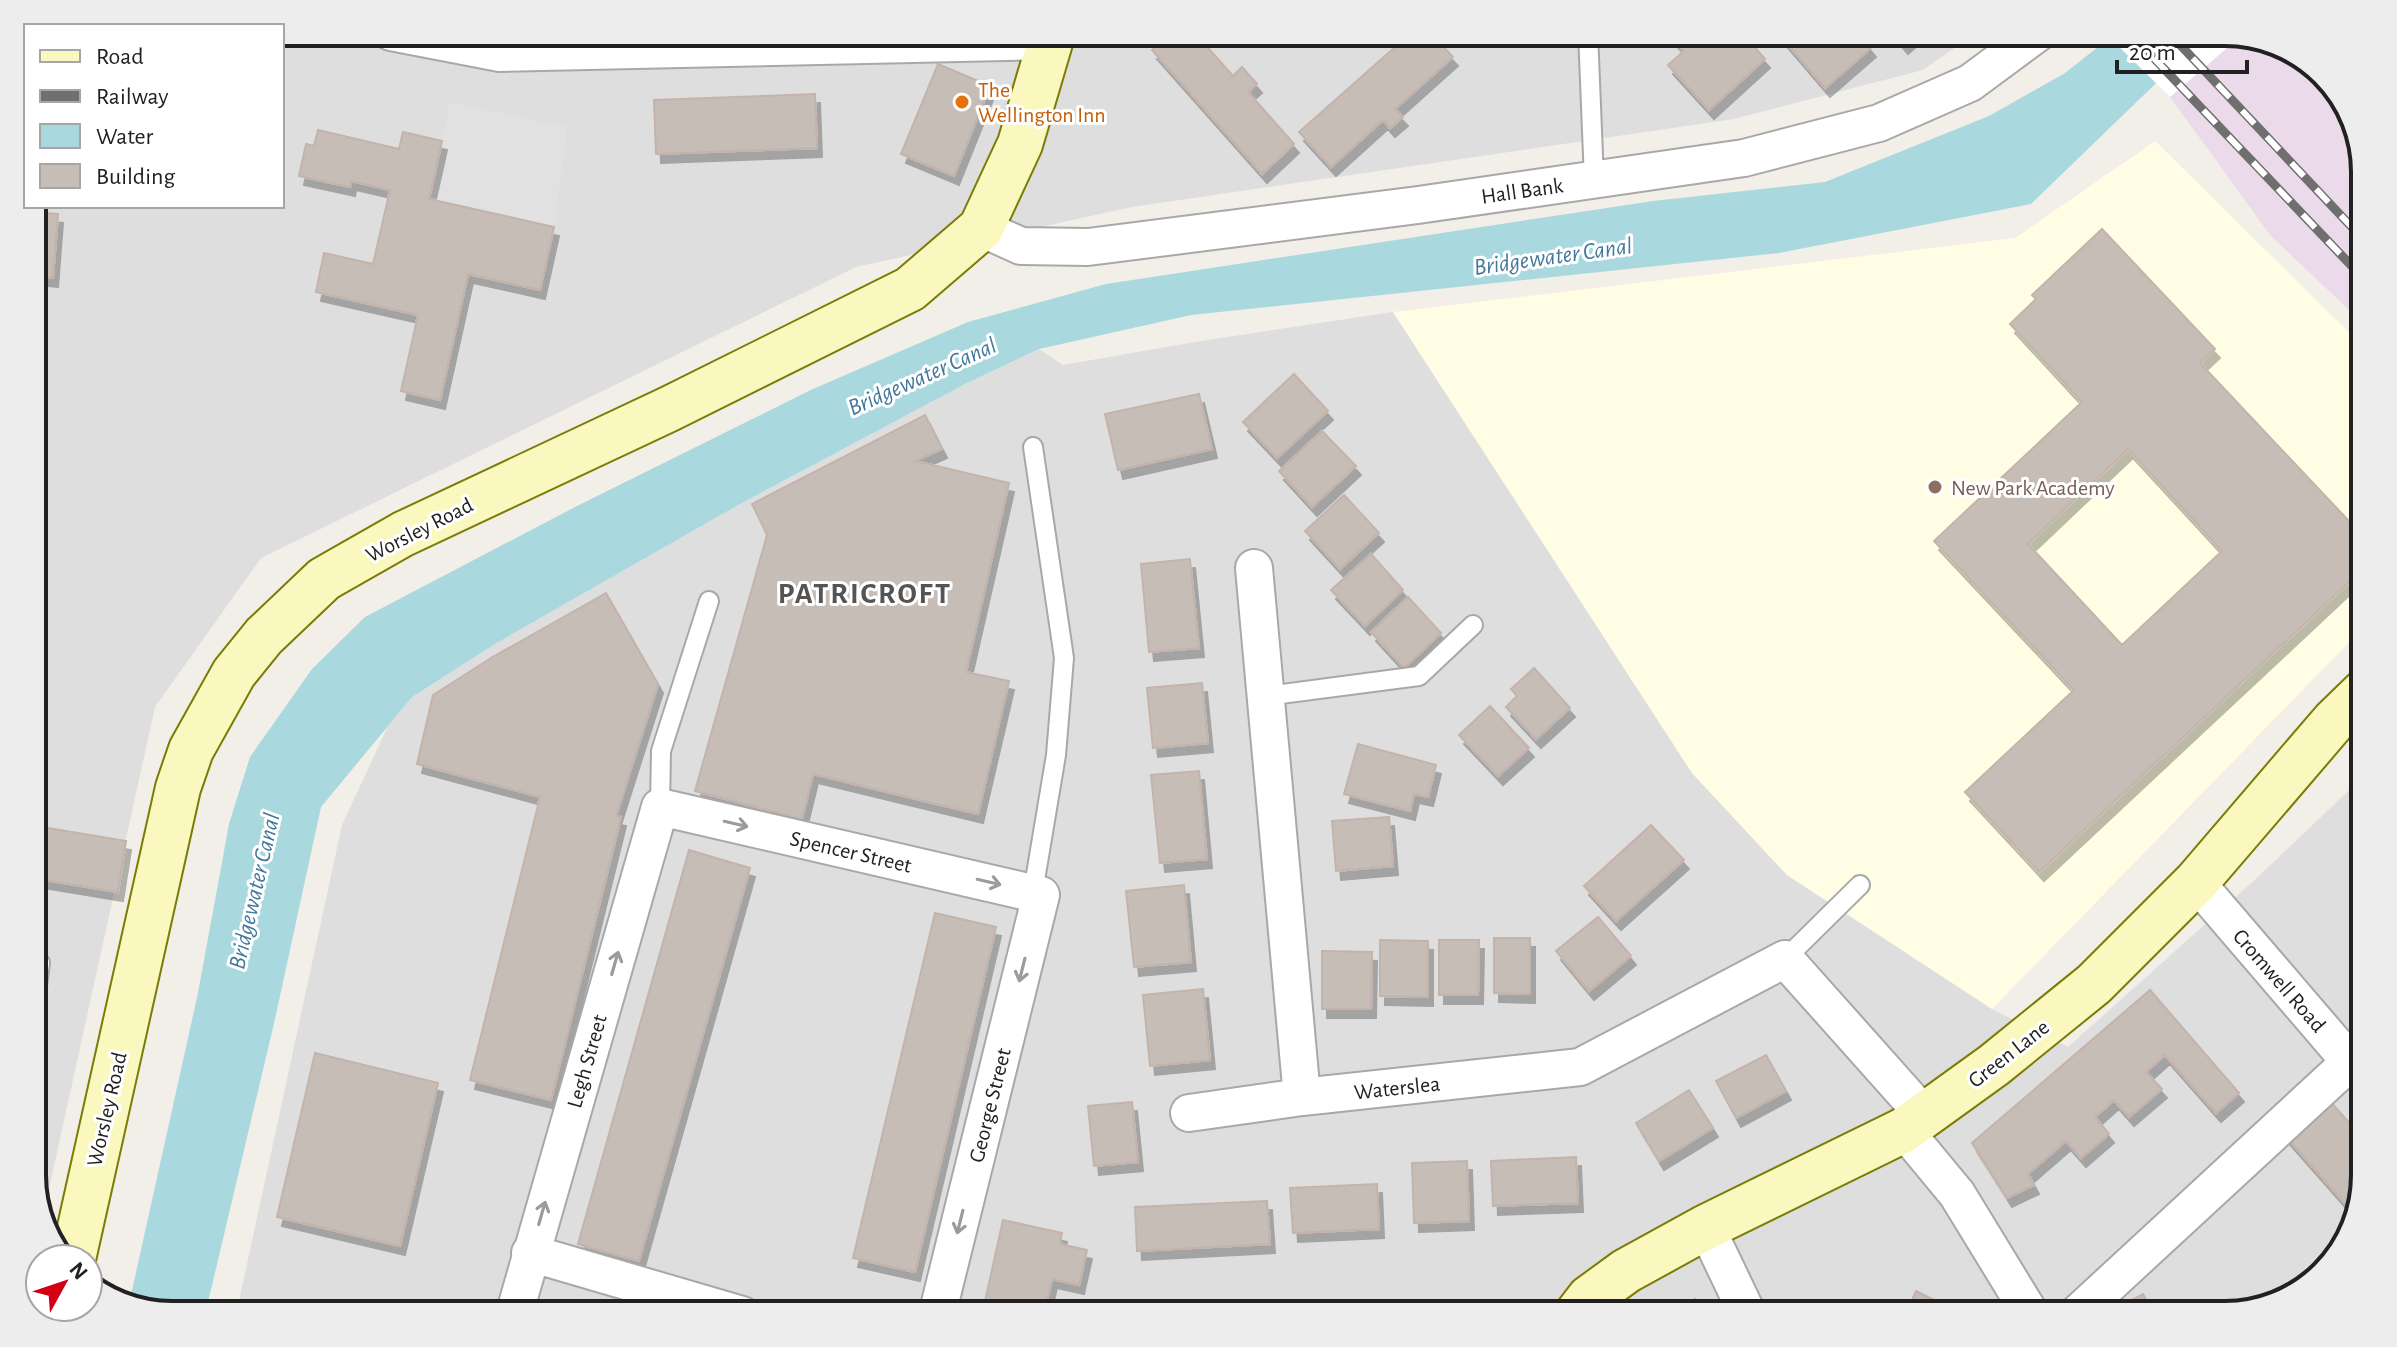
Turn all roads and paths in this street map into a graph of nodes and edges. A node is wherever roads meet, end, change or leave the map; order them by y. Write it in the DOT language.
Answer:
graph roads {
  1 [pos="1049,46"];
  2 [pos="1589,46"];
  3 [pos="2020,46"];
  4 [pos="1594,180"];
  5 [pos="981,228"];
  6 [pos="1033,447"];
  7 [pos="1254,568"];
  8 [pos="709,601"];
  9 [pos="1473,625"];
  10 [pos="1266,696"];
  11 [pos="2351,705"];
  12 [pos="660,807"];
  13 [pos="2196,882"];
  14 [pos="1860,885"];
  15 [pos="1037,894"];
  16 [pos="1785,959"];
  17 [pos="2351,1062"];
  18 [pos="2351,1076"];
  19 [pos="1302,1097"];
  20 [pos="1189,1113"];
  21 [pos="1915,1123"];
  22 [pos="1706,1227"];
  23 [pos="77,1243"];
  24 [pos="530,1253"];
  25 [pos="518,1301"];
  26 [pos="694,1301"];
  27 [pos="940,1301"];
  28 [pos="1587,1301"];
  29 [pos="1741,1301"];
  30 [pos="2022,1301"];
  31 [pos="2092,1301"];
  1 -- 5 [label="main road, Worsley Road"];
  2 -- 4 [label="lane"];
  3 -- 4 [label="street, Hall Bank"];
  4 -- 5 [label="street, Hall Bank"];
  5 -- 23 [label="main road, Worsley Road"];
  6 -- 15 [label="lane"];
  7 -- 10 [label="street"];
  8 -- 12 [label="lane"];
  9 -- 10 [label="lane"];
  10 -- 19 [label="street"];
  11 -- 13 [label="main road, Green Lane"];
  12 -- 15 [label="street, Spencer Street, one-way"];
  24 -- 12 [label="street, Legh Street, one-way"];
  13 -- 17 [label="street, Cromwell Road"];
  13 -- 21 [label="main road, Green Lane"];
  14 -- 16 [label="lane"];
  15 -- 27 [label="street, George Street, one-way"];
  16 -- 19 [label="street, Waterslea"];
  16 -- 21 [label="street"];
  18 -- 31 [label="street"];
  19 -- 20 [label="street, Waterslea"];
  21 -- 22 [label="main road, Green Lane"];
  21 -- 30 [label="street"];
  22 -- 28 [label="main road, Green Lane"];
  22 -- 29 [label="street"];
  24 -- 25 [label="street, Legh Street"];
  24 -- 26 [label="street"];
}
